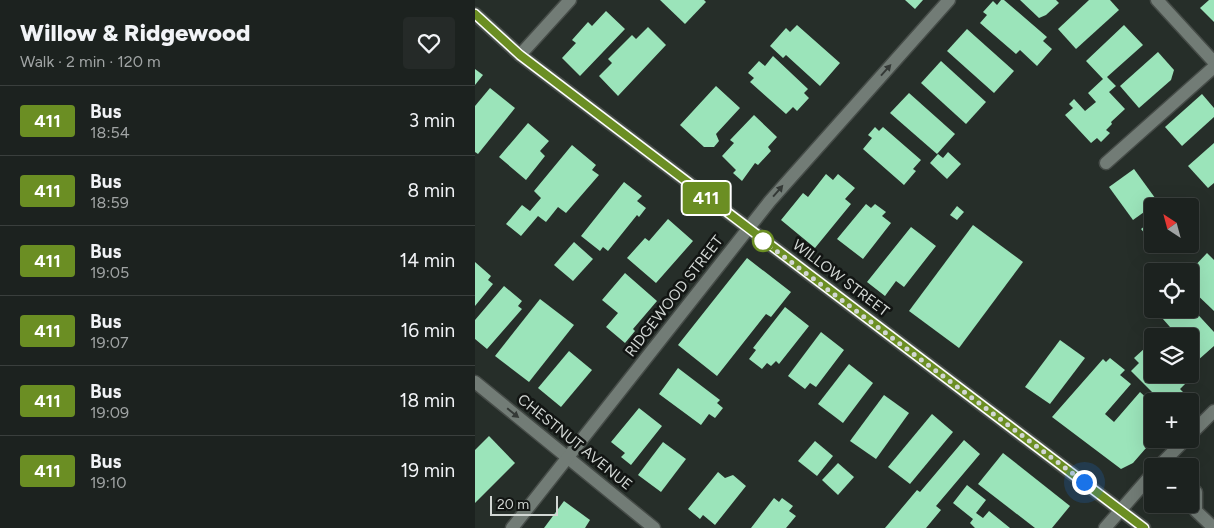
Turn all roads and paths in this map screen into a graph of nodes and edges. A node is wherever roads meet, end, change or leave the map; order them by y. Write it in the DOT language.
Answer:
graph roads {
  1 [pos="570,0"];
  2 [pos="949,0"];
  3 [pos="1157,0"];
  4 [pos="475,14"];
  5 [pos="520,55"];
  6 [pos="1214,62"];
  7 [pos="1214,67"];
  8 [pos="1106,163"];
  9 [pos="747,229"];
  10 [pos="475,382"];
  11 [pos="1214,411"];
  12 [pos="1199,426"];
  13 [pos="1178,448"];
  14 [pos="567,457"];
  15 [pos="1168,458"];
  16 [pos="1144,484"];
  17 [pos="1120,510"];
  18 [pos="1198,513"];
  19 [pos="512,528"];
  20 [pos="654,528"];
  21 [pos="1105,528"];
  22 [pos="1144,528"];
  23 [pos="1214,528"];
  1 -- 5 [label="street"];
  9 -- 2 [label="street, RIDGEWOOD STREET, one-way"];
  3 -- 6 [label="street"];
  4 -- 5 [label="street, WILLOW STREET"];
  5 -- 9 [label="street, WILLOW STREET"];
  7 -- 8 [label="street"];
  9 -- 14 [label="street, RIDGEWOOD STREET"];
  9 -- 17 [label="street, WILLOW STREET"];
  10 -- 14 [label="street, CHESTNUT AVENUE, one-way"];
  11 -- 12 [label="street"];
  13 -- 15 [label="street"];
  14 -- 19 [label="street, RIDGEWOOD STREET"];
  14 -- 20 [label="street, CHESTNUT AVENUE"];
  16 -- 17 [label="street"];
  17 -- 21 [label="street"];
  17 -- 22 [label="street, WILLOW STREET"];
  18 -- 23 [label="street"];
}
